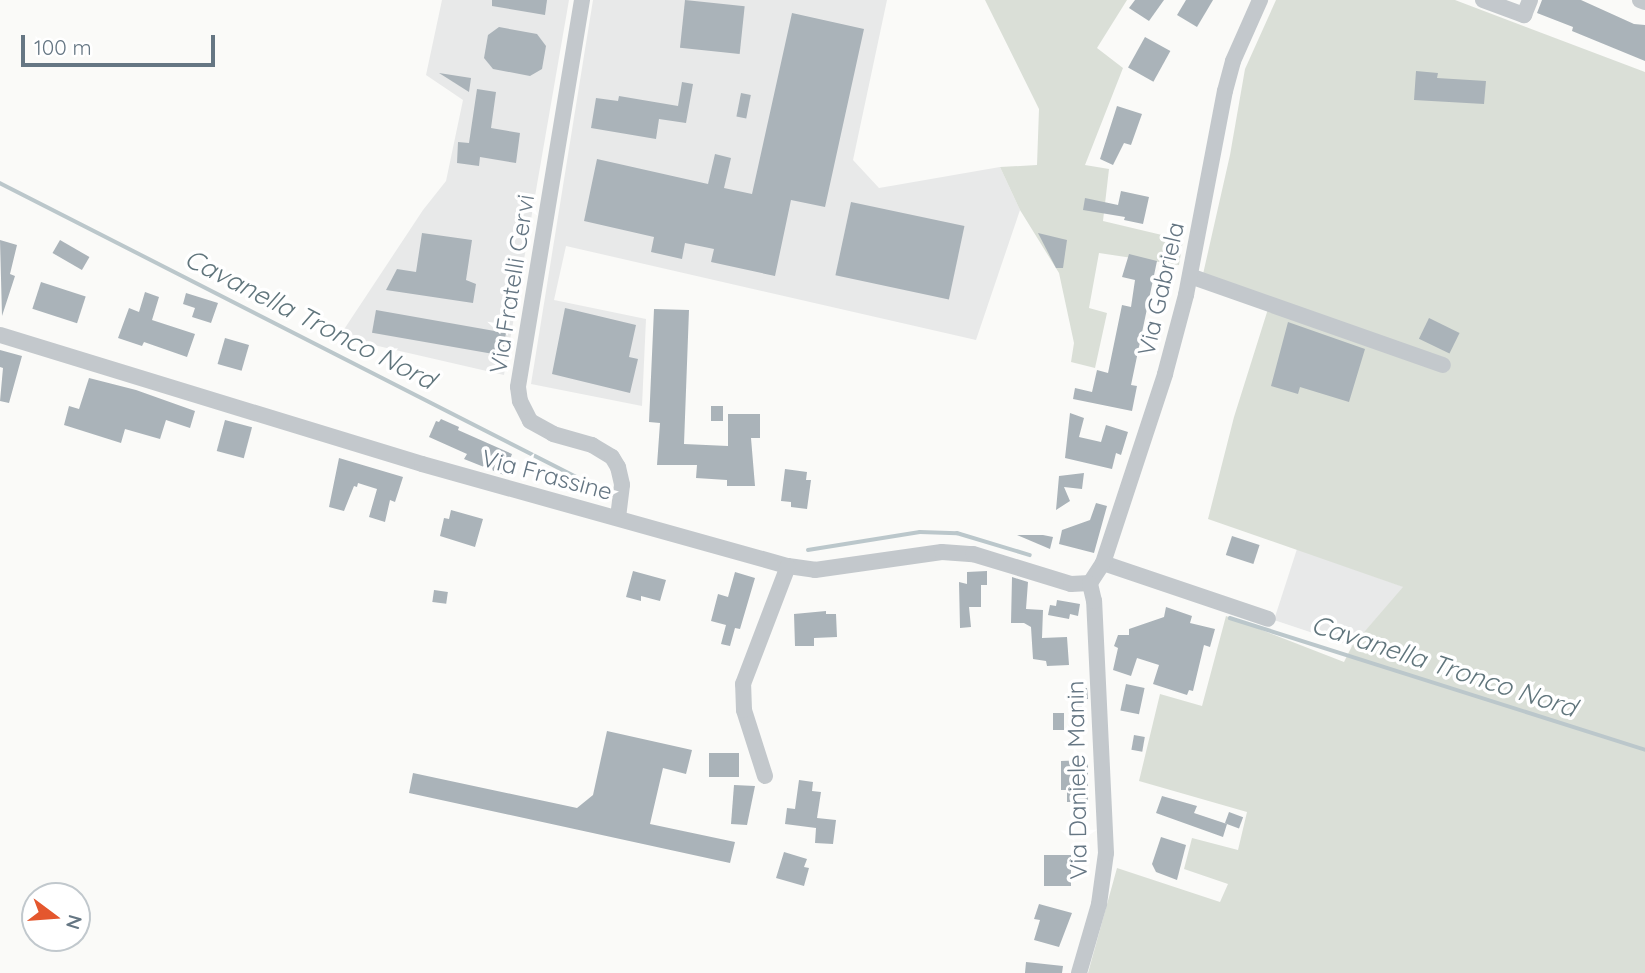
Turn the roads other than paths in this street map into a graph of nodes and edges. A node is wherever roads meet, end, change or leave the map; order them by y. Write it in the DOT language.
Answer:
graph roads {
  1 [pos="582,0"];
  2 [pos="1260,0"];
  3 [pos="1483,0"];
  4 [pos="1530,0"];
  5 [pos="1189,276"];
  6 [pos="0,335"];
  7 [pos="1443,365"];
  8 [pos="618,517"];
  9 [pos="1103,563"];
  10 [pos="788,566"];
  11 [pos="1090,583"];
  12 [pos="1268,619"];
  13 [pos="765,775"];
  14 [pos="1079,973"];
  1 -- 8 [label="street, Via Fratelli Cervi"];
  2 -- 5 [label="street, Via Gabriela"];
  3 -- 4 [label="street"];
  5 -- 7 [label="street"];
  5 -- 9 [label="street, Via Gabriela"];
  6 -- 8 [label="street, Via Frassine"];
  8 -- 10 [label="street, Via Frassine"];
  9 -- 11 [label="street, Via Gabriela"];
  9 -- 12 [label="street"];
  10 -- 11 [label="street, Via Frassine"];
  10 -- 13 [label="street"];
  11 -- 14 [label="street, Via Daniele Manin"];
}
